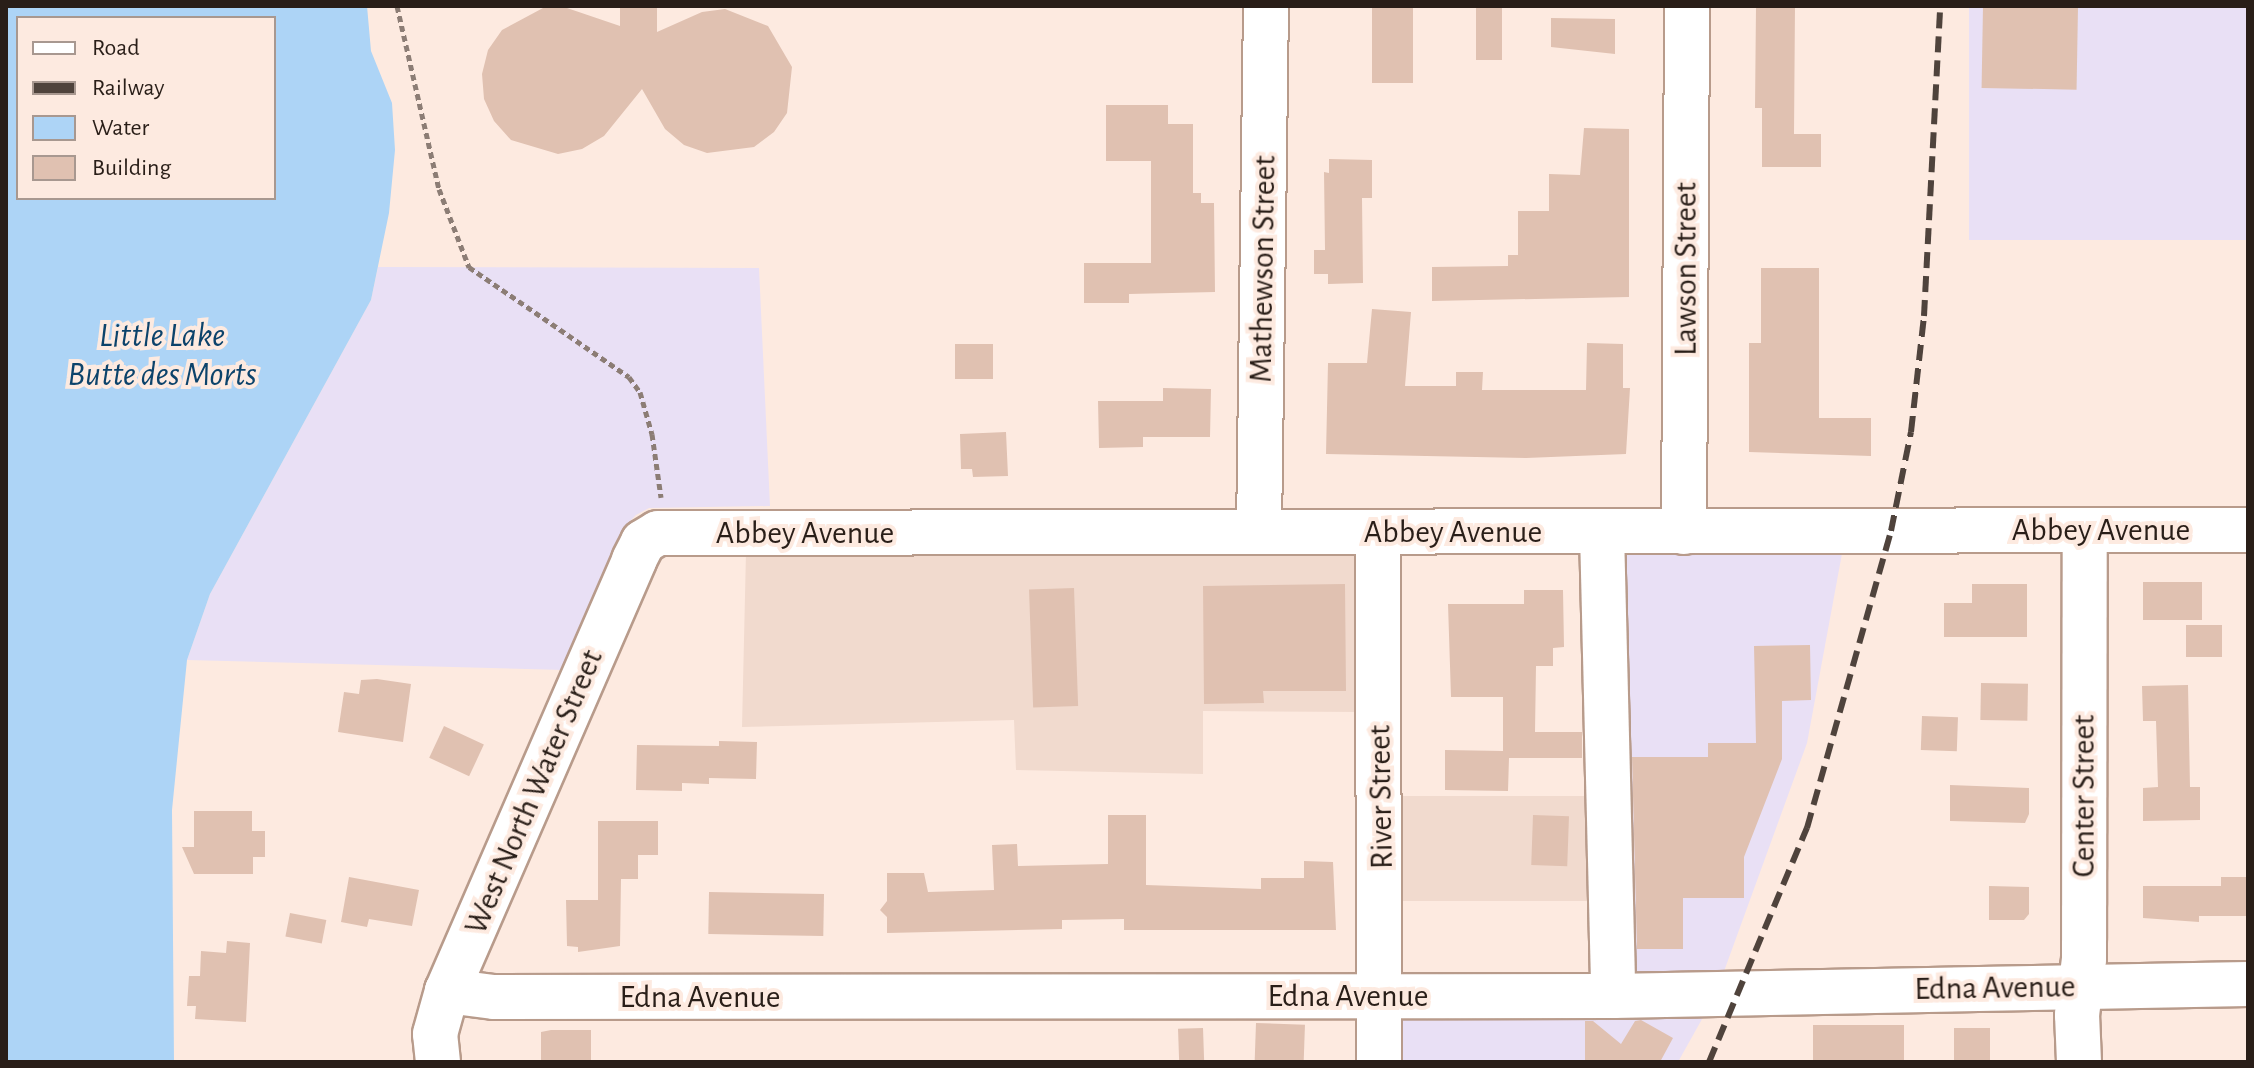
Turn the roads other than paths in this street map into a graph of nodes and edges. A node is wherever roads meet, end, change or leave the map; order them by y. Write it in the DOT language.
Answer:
graph roads {
  1 [pos="1266,6"];
  2 [pos="1687,6"];
  3 [pos="2085,530"];
  4 [pos="2248,530"];
  5 [pos="1259,532"];
  6 [pos="1378,532"];
  7 [pos="1602,532"];
  8 [pos="1684,532"];
  9 [pos="658,533"];
  10 [pos="2248,984"];
  11 [pos="2081,986"];
  12 [pos="447,991"];
  13 [pos="1379,996"];
  14 [pos="1613,996"];
  15 [pos="438,1062"];
  16 [pos="1379,1062"];
  17 [pos="2079,1062"];
  1 -- 5 [label="street, Mathewson Street"];
  2 -- 8 [label="street, Lawson Street"];
  3 -- 4 [label="street, Abbey Avenue"];
  3 -- 8 [label="street, Abbey Avenue"];
  3 -- 11 [label="street, Center Street"];
  5 -- 6 [label="street, Abbey Avenue"];
  5 -- 9 [label="street, Abbey Avenue"];
  6 -- 7 [label="street, Abbey Avenue"];
  6 -- 13 [label="street, River Street"];
  7 -- 8 [label="street, Abbey Avenue"];
  7 -- 14 [label="street"];
  9 -- 12 [label="street, West North Water Street"];
  10 -- 11 [label="street, Edna Avenue"];
  11 -- 14 [label="street, Edna Avenue"];
  11 -- 17 [label="street, Center Street"];
  12 -- 13 [label="street, Edna Avenue"];
  12 -- 15 [label="street, West North Water Street"];
  13 -- 14 [label="street, Edna Avenue"];
  13 -- 16 [label="street, River Street"];
}
